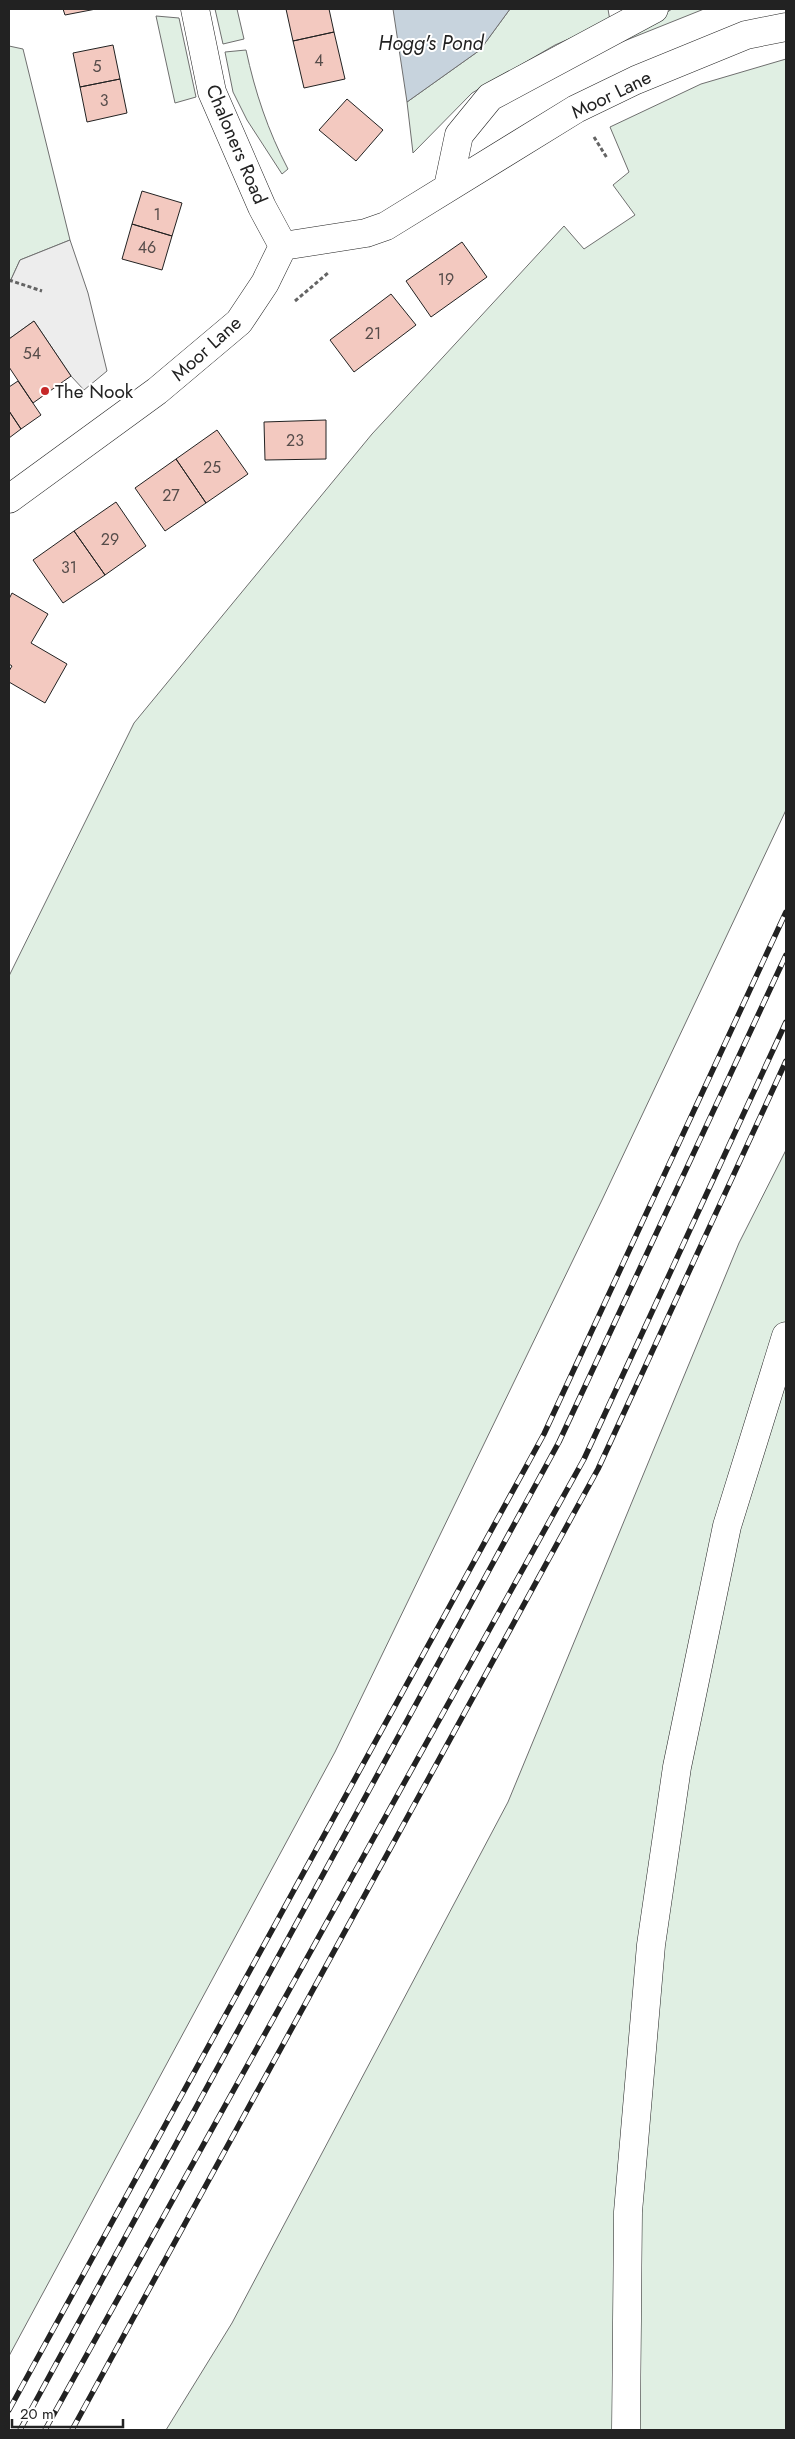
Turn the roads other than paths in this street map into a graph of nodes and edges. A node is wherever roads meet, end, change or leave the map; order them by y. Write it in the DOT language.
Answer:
graph roads {
  1 [pos="195,9"];
  2 [pos="654,9"];
  3 [pos="786,27"];
  4 [pos="448,187"];
  5 [pos="283,246"];
  6 [pos="9,499"];
  7 [pos="786,1336"];
  8 [pos="626,2430"];
  1 -- 5 [label="street, Chaloners Road"];
  2 -- 4 [label="street"];
  3 -- 4 [label="street, Moor Lane"];
  4 -- 5 [label="street, Moor Lane"];
  5 -- 6 [label="street, Moor Lane"];
  7 -- 8 [label="street"];
}
